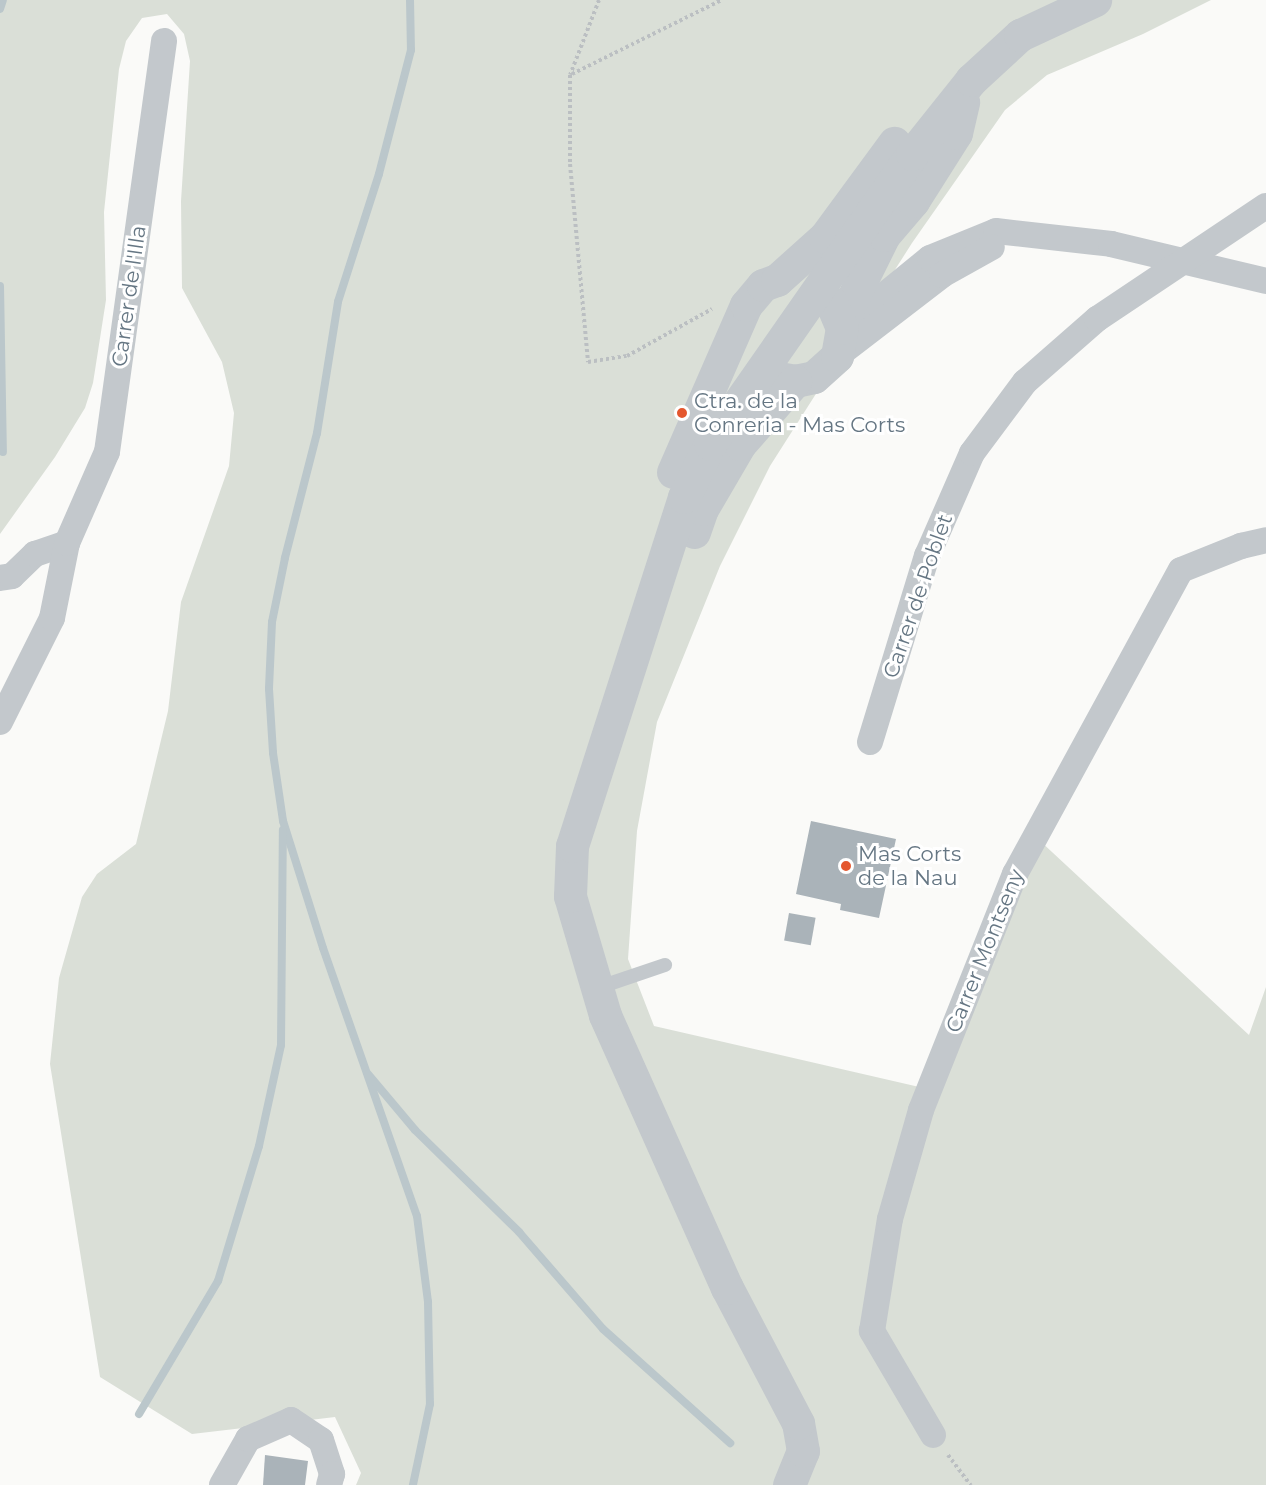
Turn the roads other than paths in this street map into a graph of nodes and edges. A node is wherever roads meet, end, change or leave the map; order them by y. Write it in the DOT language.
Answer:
graph roads {
  1 [pos="1095,0"];
  2 [pos="164,41"];
  3 [pos="968,84"];
  4 [pos="1266,206"];
  5 [pos="1023,235"];
  6 [pos="1182,260"];
  7 [pos="1266,281"];
  8 [pos="766,287"];
  9 [pos="818,290"];
  10 [pos="841,322"];
  11 [pos="739,324"];
  12 [pos="837,356"];
  13 [pos="760,372"];
  14 [pos="795,381"];
  15 [pos="1266,540"];
  16 [pos="67,543"];
  17 [pos="0,578"];
  18 [pos="625,675"];
  19 [pos="0,722"];
  20 [pos="870,742"];
  21 [pos="665,965"];
  22 [pos="597,988"];
  23 [pos="933,1435"];
  24 [pos="222,1485"];
  25 [pos="329,1485"];
  26 [pos="789,1485"];
  1 -- 3 [label="street"];
  2 -- 16 [label="street, Carrer de l'Illa"];
  3 -- 8 [label="street"];
  3 -- 9 [label="street"];
  3 -- 10 [label="street"];
  4 -- 6 [label="street, Carrer de Poblet"];
  5 -- 6 [label="street"];
  5 -- 10 [label="street"];
  5 -- 12 [label="street"];
  6 -- 7 [label="street"];
  6 -- 20 [label="street, Carrer de Poblet"];
  8 -- 9 [label="street"];
  8 -- 11 [label="street"];
  9 -- 10 [label="street"];
  9 -- 13 [label="street"];
  10 -- 12 [label="street"];
  11 -- 13 [label="street"];
  11 -- 18 [label="street"];
  12 -- 14 [label="street"];
  13 -- 14 [label="street"];
  13 -- 18 [label="street"];
  14 -- 18 [label="street"];
  15 -- 23 [label="street, Carrer Montseny"];
  16 -- 17 [label="street"];
  16 -- 19 [label="street, Carrer de l'Illa"];
  18 -- 22 [label="street"];
  21 -- 22 [label="lane"];
  22 -- 26 [label="street"];
  24 -- 25 [label="street"];
}
